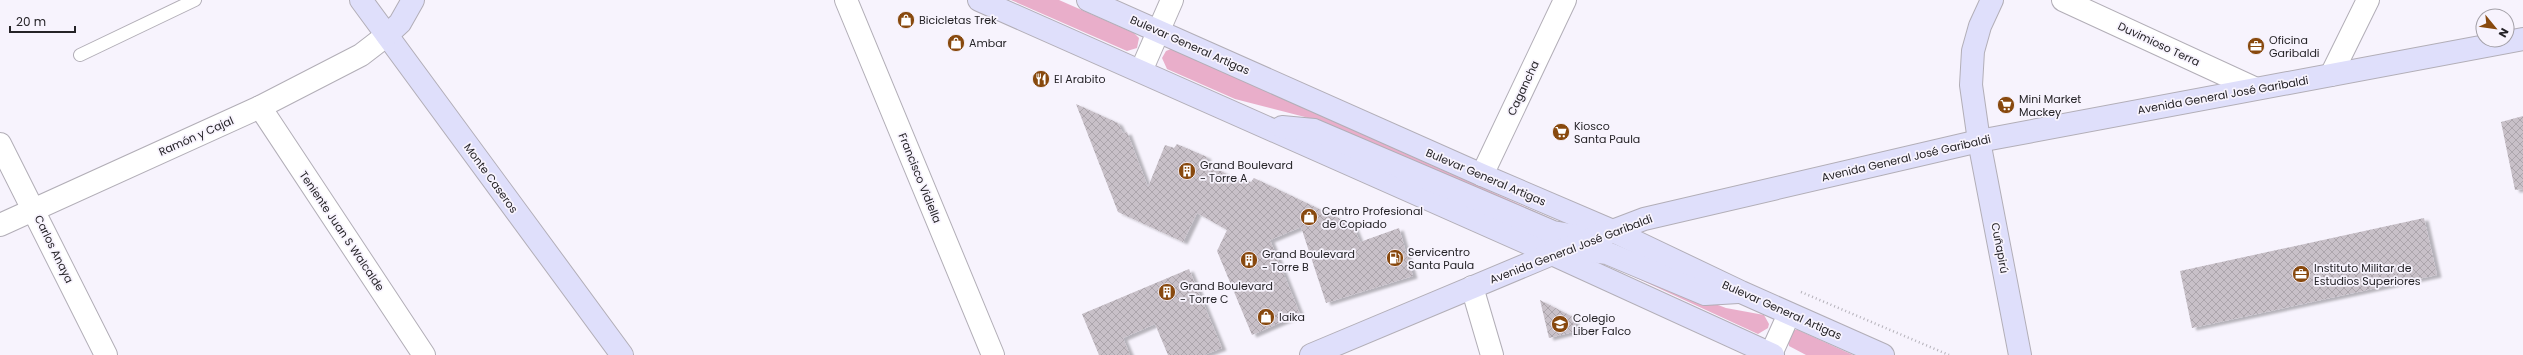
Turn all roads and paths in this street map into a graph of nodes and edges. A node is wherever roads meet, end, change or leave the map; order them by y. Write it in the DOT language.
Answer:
graph roads {
  1 [pos="195,0"];
  2 [pos="361,0"];
  3 [pos="413,0"];
  4 [pos="846,0"];
  5 [pos="980,0"];
  6 [pos="1088,0"];
  7 [pos="1172,0"];
  8 [pos="1565,0"];
  9 [pos="1992,0"];
  10 [pos="2063,0"];
  11 [pos="2368,0"];
  12 [pos="1158,31"];
  13 [pos="387,36"];
  14 [pos="2523,39"];
  15 [pos="80,56"];
  16 [pos="1141,71"];
  17 [pos="2331,75"];
  18 [pos="2254,88"];
  19 [pos="260,107"];
  20 [pos="1266,126"];
  21 [pos="1979,141"];
  22 [pos="0,144"];
  23 [pos="1482,175"];
  24 [pos="34,209"];
  25 [pos="0,225"];
  26 [pos="1613,231"];
  27 [pos="1552,254"];
  28 [pos="1472,287"];
  29 [pos="1797,291"];
  30 [pos="1741,292"];
  31 [pos="1789,314"];
  32 [pos="106,355"];
  33 [pos="424,355"];
  34 [pos="622,355"];
  35 [pos="993,355"];
  36 [pos="1311,355"];
  37 [pos="1492,355"];
  38 [pos="1772,355"];
  39 [pos="1883,355"];
  40 [pos="1950,355"];
  41 [pos="2020,355"];
  1 -- 15 [label="lane"];
  2 -- 13 [label="main road, Monte Caseros"];
  3 -- 13 [label="main road"];
  4 -- 35 [label="street, Francisco Vidiella"];
  5 -- 16 [label="main road"];
  6 -- 12 [label="main road, Bulevar General Artigas"];
  7 -- 12 [label="street"];
  8 -- 23 [label="street, Cagancha"];
  9 -- 21 [label="main road, Cuñapirú"];
  10 -- 18 [label="street, Duvimioso Terra"];
  11 -- 17 [label="street"];
  12 -- 16 [label="street"];
  12 -- 23 [label="main road, Bulevar General Artigas"];
  13 -- 19 [label="street, Ramón y Cajal"];
  13 -- 34 [label="main road, Monte Caseros"];
  14 -- 17 [label="main road, Avenida General José Garibaldi"];
  16 -- 20 [label="main road"];
  17 -- 18 [label="main road, Avenida General José Garibaldi"];
  18 -- 21 [label="main road, Avenida General José Garibaldi"];
  19 -- 24 [label="street, Ramón y Cajal"];
  19 -- 33 [label="street, Teniente Juan S Walcalde"];
  20 -- 26 [label="main road"];
  20 -- 27 [label="main road"];
  21 -- 26 [label="main road, Avenida General José Garibaldi"];
  21 -- 41 [label="main road, Cuñapirú"];
  22 -- 24 [label="street, Carlos Anaya"];
  23 -- 26 [label="main road, Bulevar General Artigas"];
  24 -- 25 [label="street, Ramón y Cajal"];
  24 -- 32 [label="street, Carlos Anaya"];
  26 -- 27 [label="main road, Avenida General José Garibaldi"];
  26 -- 30 [label="main road, Bulevar General Artigas"];
  27 -- 28 [label="main road, Avenida General José Garibaldi"];
  27 -- 30 [label="main road"];
  27 -- 38 [label="main road"];
  28 -- 36 [label="main road, Avenida General José Garibaldi"];
  28 -- 37 [label="street"];
  29 -- 40 [label="path"];
  30 -- 31 [label="main road, Bulevar General Artigas"];
  31 -- 38 [label="street"];
  31 -- 39 [label="main road, Bulevar General Artigas"];
}
